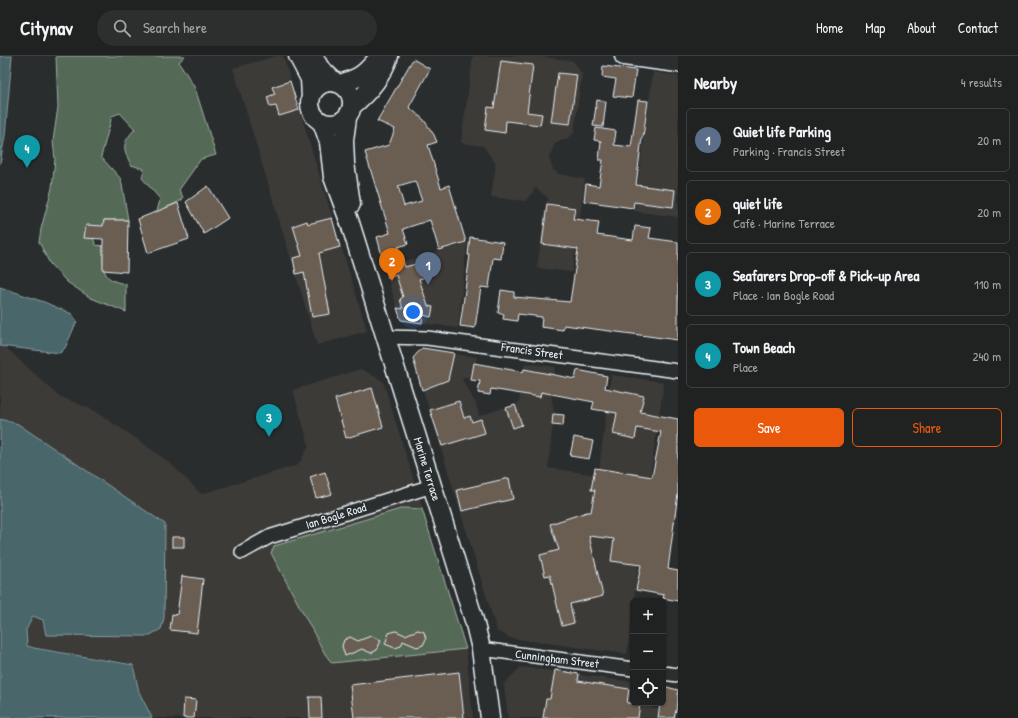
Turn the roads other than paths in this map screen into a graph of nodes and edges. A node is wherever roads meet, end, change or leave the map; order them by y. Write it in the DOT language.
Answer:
graph roads {
  1 [pos="298,56"];
  2 [pos="313,56"];
  3 [pos="380,56"];
  4 [pos="389,56"];
  5 [pos="624,56"];
  6 [pos="678,63"];
  7 [pos="338,83"];
  8 [pos="311,98"];
  9 [pos="349,112"];
  10 [pos="322,122"];
  11 [pos="350,223"];
  12 [pos="385,337"];
  13 [pos="678,371"];
  14 [pos="432,486"];
  15 [pos="242,552"];
  16 [pos="481,649"];
  17 [pos="630,669"];
  18 [pos="666,673"];
  19 [pos="678,675"];
  20 [pos="490,718"];
  1 -- 8 [label="main road"];
  2 -- 7 [label="main road"];
  3 -- 7 [label="main road"];
  4 -- 9 [label="main road"];
  5 -- 6 [label="main road"];
  7 -- 8 [label="main road"];
  7 -- 9 [label="main road"];
  8 -- 10 [label="main road"];
  9 -- 10 [label="main road"];
  9 -- 11 [label="main road, Marine Terrace"];
  10 -- 11 [label="main road, Marine Terrace"];
  11 -- 12 [label="main road, Marine Terrace"];
  12 -- 13 [label="street, Francis Street"];
  12 -- 14 [label="main road, Marine Terrace"];
  14 -- 15 [label="street, Ian Bogle Road"];
  14 -- 16 [label="main road, Marine Terrace"];
  16 -- 17 [label="street, Cunningham Street"];
  16 -- 20 [label="main road, Marine Terrace"];
  18 -- 19 [label="street"];
}
